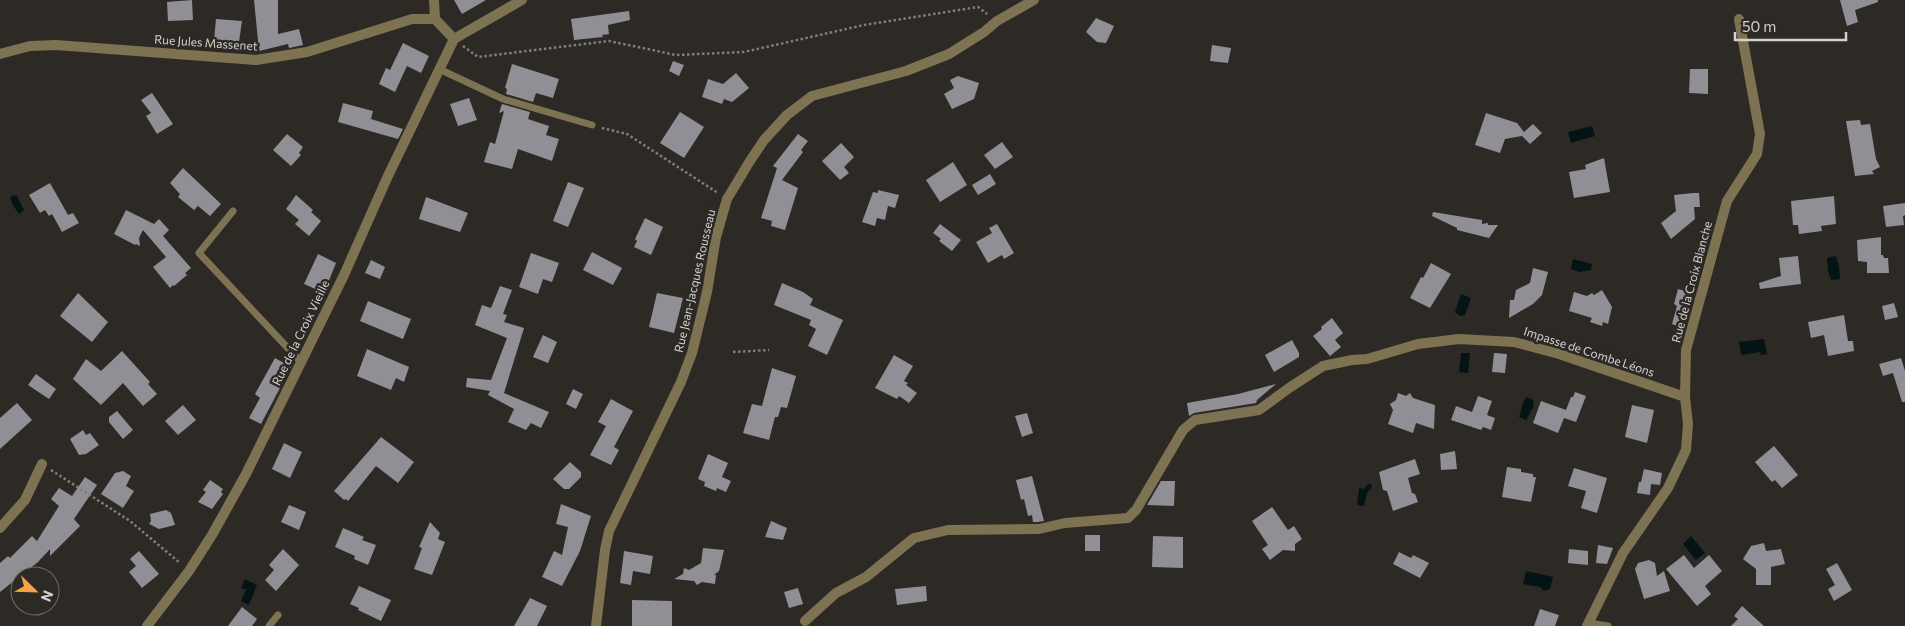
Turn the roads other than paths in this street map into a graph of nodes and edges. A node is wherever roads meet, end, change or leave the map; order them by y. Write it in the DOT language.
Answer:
graph roads {
  1 [pos="434,0"];
  2 [pos="522,0"];
  3 [pos="1034,0"];
  4 [pos="435,19"];
  5 [pos="1739,20"];
  6 [pos="454,39"];
  7 [pos="0,54"];
  8 [pos="439,69"];
  9 [pos="592,125"];
  10 [pos="233,211"];
  11 [pos="300,361"];
  12 [pos="1685,397"];
  13 [pos="42,464"];
  14 [pos="0,528"];
  15 [pos="278,615"];
  16 [pos="805,621"];
  17 [pos="1588,624"];
  18 [pos="147,626"];
  19 [pos="269,626"];
  20 [pos="596,626"];
  21 [pos="1608,626"];
  1 -- 4 [label="street"];
  2 -- 6 [label="street"];
  3 -- 20 [label="street, Rue Jean-Jacques Rousseau"];
  4 -- 6 [label="street"];
  4 -- 7 [label="street, Rue Jules Massenet"];
  5 -- 12 [label="street, Rue de la Croix Blanche"];
  6 -- 8 [label="street, Rue de la Croix Vieille"];
  8 -- 9 [label="lane"];
  8 -- 11 [label="street, Rue de la Croix Vieille"];
  10 -- 11 [label="lane"];
  11 -- 18 [label="street, Rue de la Croix Vieille"];
  12 -- 16 [label="street, Impasse de Combe Léons"];
  12 -- 17 [label="street, Rue de la Croix Blanche"];
  13 -- 14 [label="street"];
  15 -- 19 [label="lane"];
  17 -- 21 [label="lane"];
}
